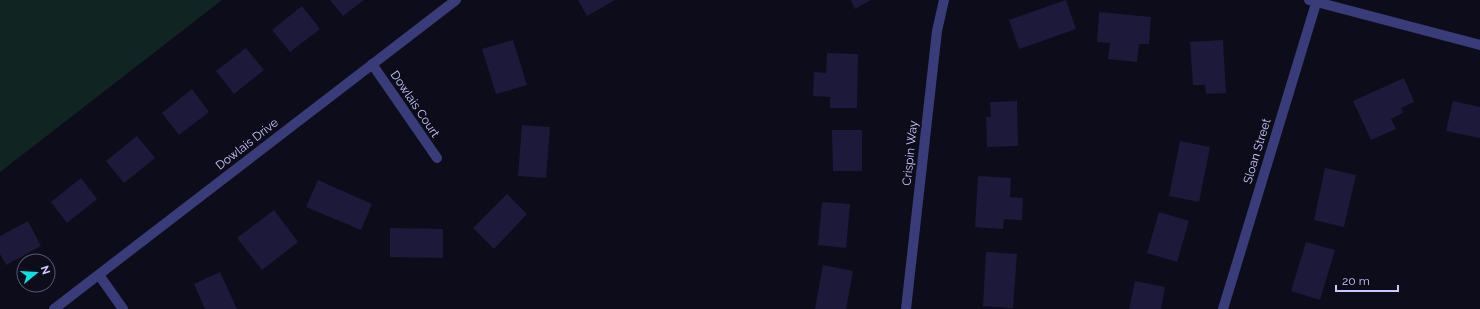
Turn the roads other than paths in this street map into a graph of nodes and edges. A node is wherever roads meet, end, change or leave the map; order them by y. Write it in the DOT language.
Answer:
graph roads {
  1 [pos="456,0"];
  2 [pos="944,0"];
  3 [pos="1314,1"];
  4 [pos="1480,45"];
  5 [pos="372,64"];
  6 [pos="437,158"];
  7 [pos="99,275"];
  8 [pos="54,309"];
  9 [pos="123,309"];
  10 [pos="906,309"];
  11 [pos="1223,309"];
  1 -- 5 [label="street, Dowlais Drive"];
  2 -- 10 [label="street, Crispin Way"];
  3 -- 4 [label="street"];
  3 -- 11 [label="street, Sloan Street"];
  5 -- 6 [label="street, Dowlais Court"];
  5 -- 7 [label="street, Dowlais Drive"];
  7 -- 8 [label="street, Dowlais Drive"];
  7 -- 9 [label="street"];
}
